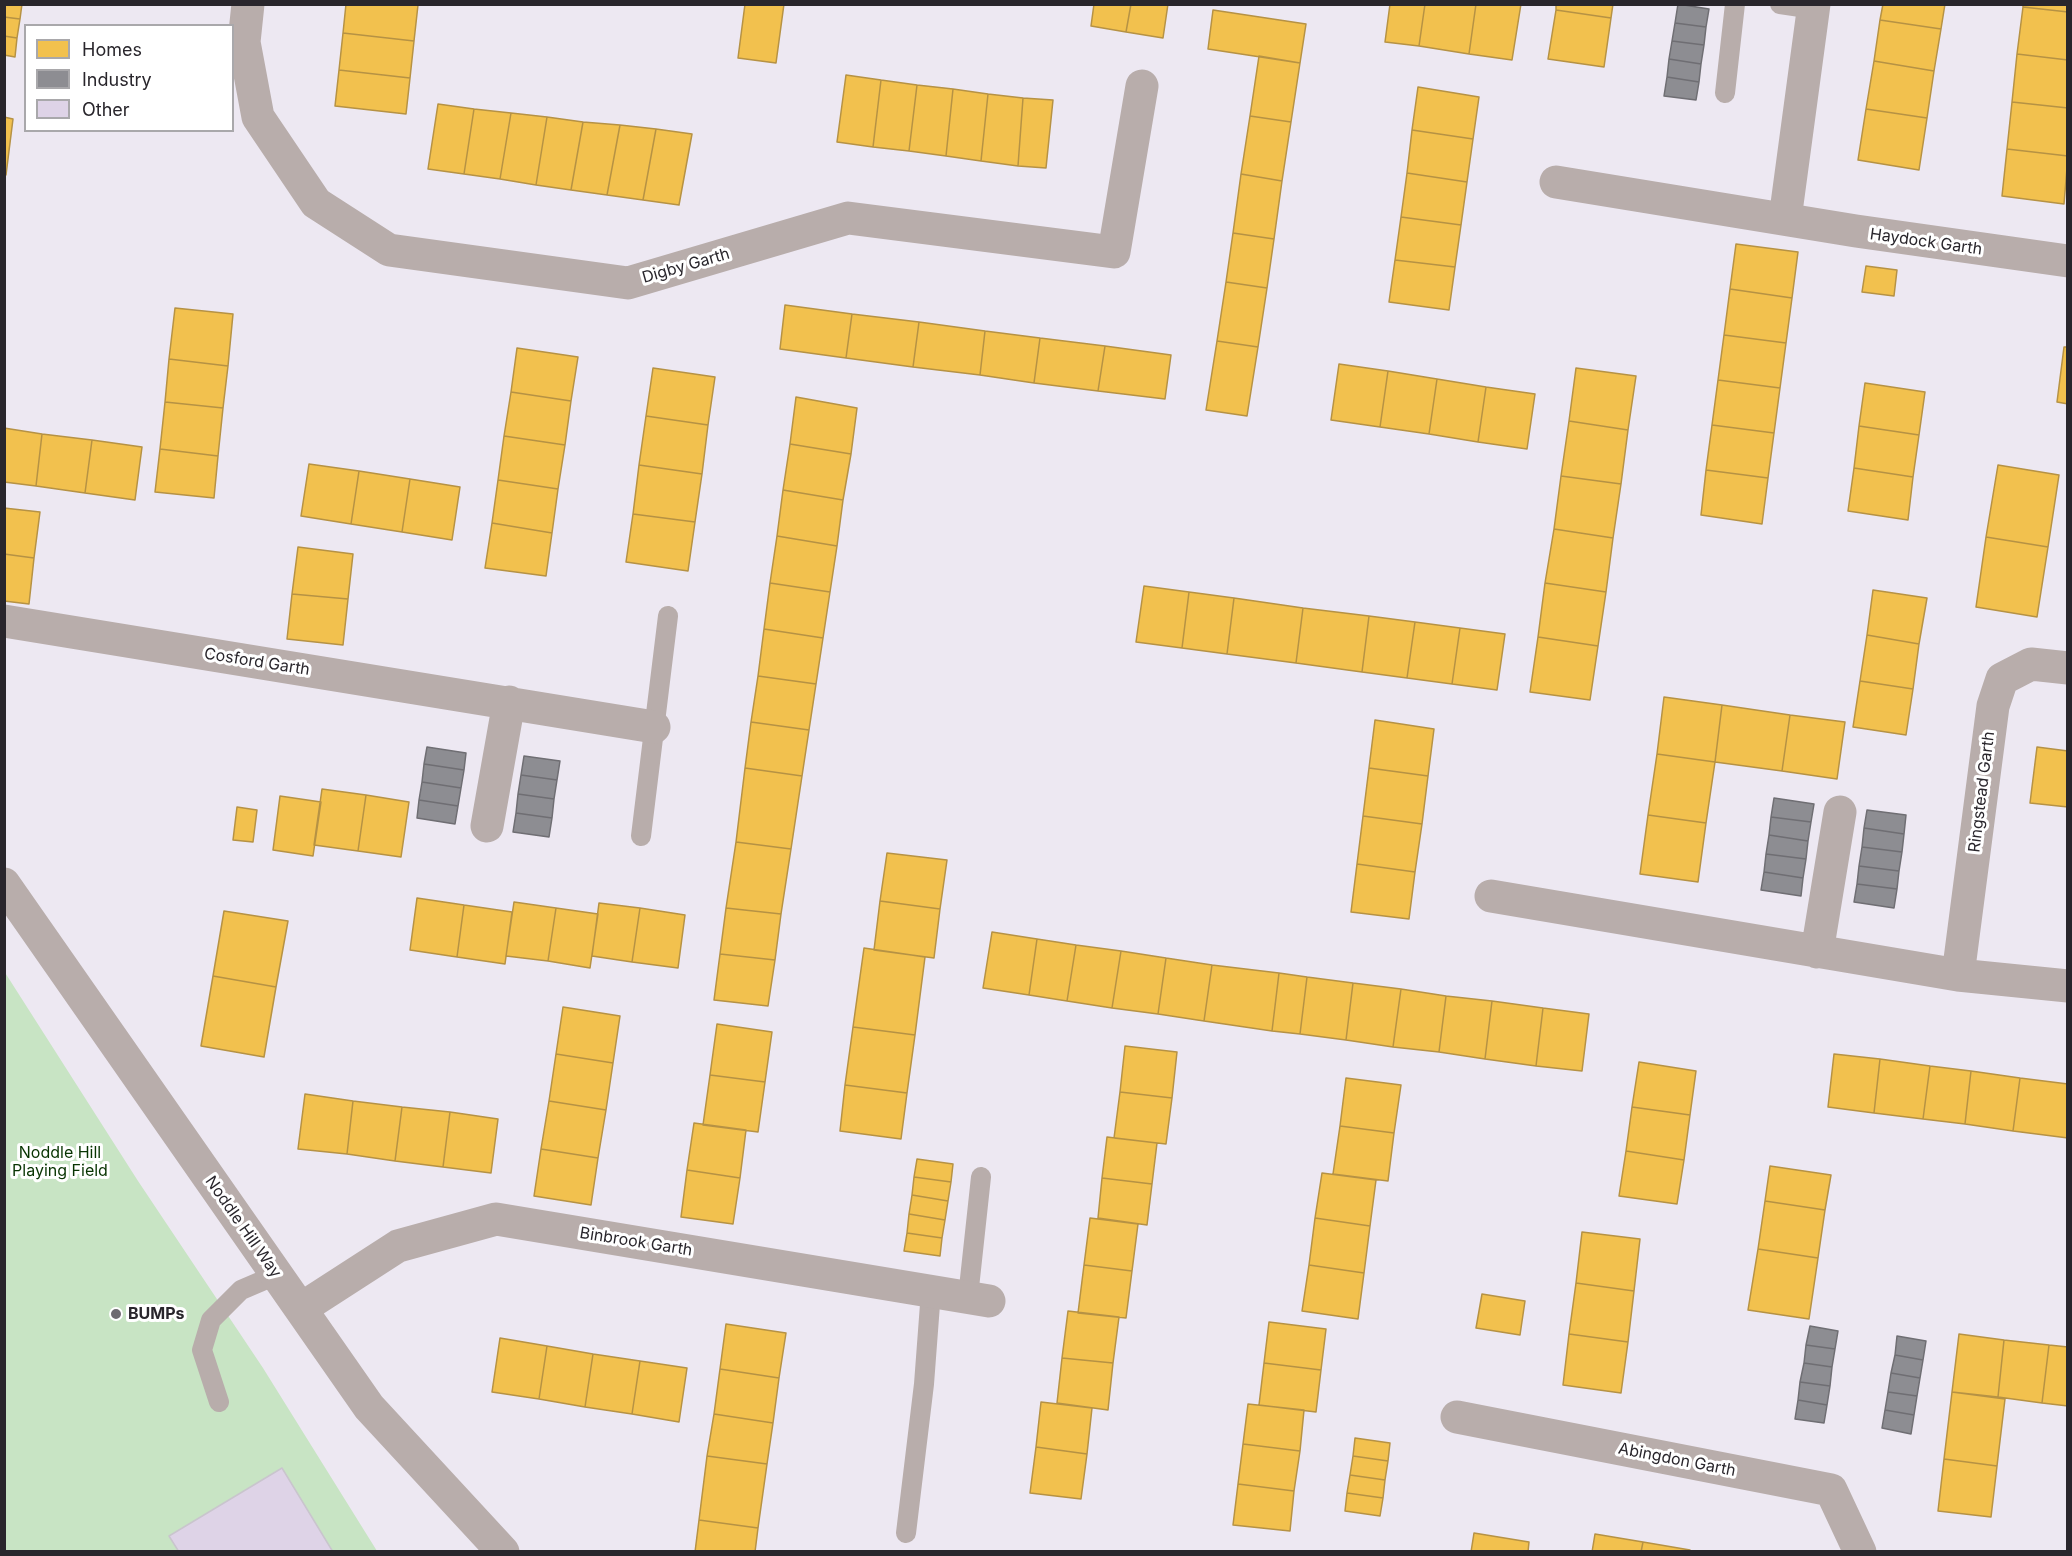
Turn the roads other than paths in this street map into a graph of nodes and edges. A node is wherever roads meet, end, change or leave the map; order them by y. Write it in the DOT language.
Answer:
graph roads {
  1 [pos="249,4"];
  2 [pos="1734,4"];
  3 [pos="1780,4"];
  4 [pos="1814,7"];
  5 [pos="1142,86"];
  6 [pos="1725,93"];
  7 [pos="1556,182"];
  8 [pos="1785,219"];
  9 [pos="2067,261"];
  10 [pos="668,616"];
  11 [pos="4,621"];
  12 [pos="2067,668"];
  13 [pos="509,702"];
  14 [pos="654,727"];
  15 [pos="1840,813"];
  16 [pos="487,826"];
  17 [pos="641,836"];
  18 [pos="4,884"];
  19 [pos="1491,896"];
  20 [pos="1817,952"];
  21 [pos="1958,975"];
  22 [pos="2067,986"];
  23 [pos="981,1177"];
  24 [pos="276,1275"];
  25 [pos="931,1292"];
  26 [pos="979,1299"];
  27 [pos="302,1308"];
  28 [pos="219,1402"];
  29 [pos="1457,1417"];
  30 [pos="906,1533"];
  31 [pos="503,1551"];
  32 [pos="1860,1551"];
  1 -- 5 [label="street, Digby Garth"];
  2 -- 6 [label="lane"];
  3 -- 4 [label="lane"];
  4 -- 8 [label="street"];
  7 -- 8 [label="street, Haydock Garth"];
  8 -- 9 [label="street, Haydock Garth"];
  10 -- 14 [label="lane"];
  11 -- 13 [label="street, Cosford Garth"];
  12 -- 21 [label="street, Ringstead Garth"];
  13 -- 14 [label="street, Cosford Garth"];
  13 -- 16 [label="street"];
  14 -- 17 [label="lane"];
  15 -- 20 [label="street"];
  18 -- 24 [label="street, Noddle Hill Way"];
  19 -- 20 [label="street"];
  20 -- 21 [label="street"];
  21 -- 22 [label="street"];
  23 -- 26 [label="lane"];
  24 -- 27 [label="street, Noddle Hill Way"];
  24 -- 28 [label="lane"];
  25 -- 26 [label="street, Binbrook Garth"];
  25 -- 27 [label="street, Binbrook Garth"];
  25 -- 30 [label="lane"];
  27 -- 31 [label="street, Noddle Hill Way"];
  29 -- 32 [label="street, Abingdon Garth"];
}
